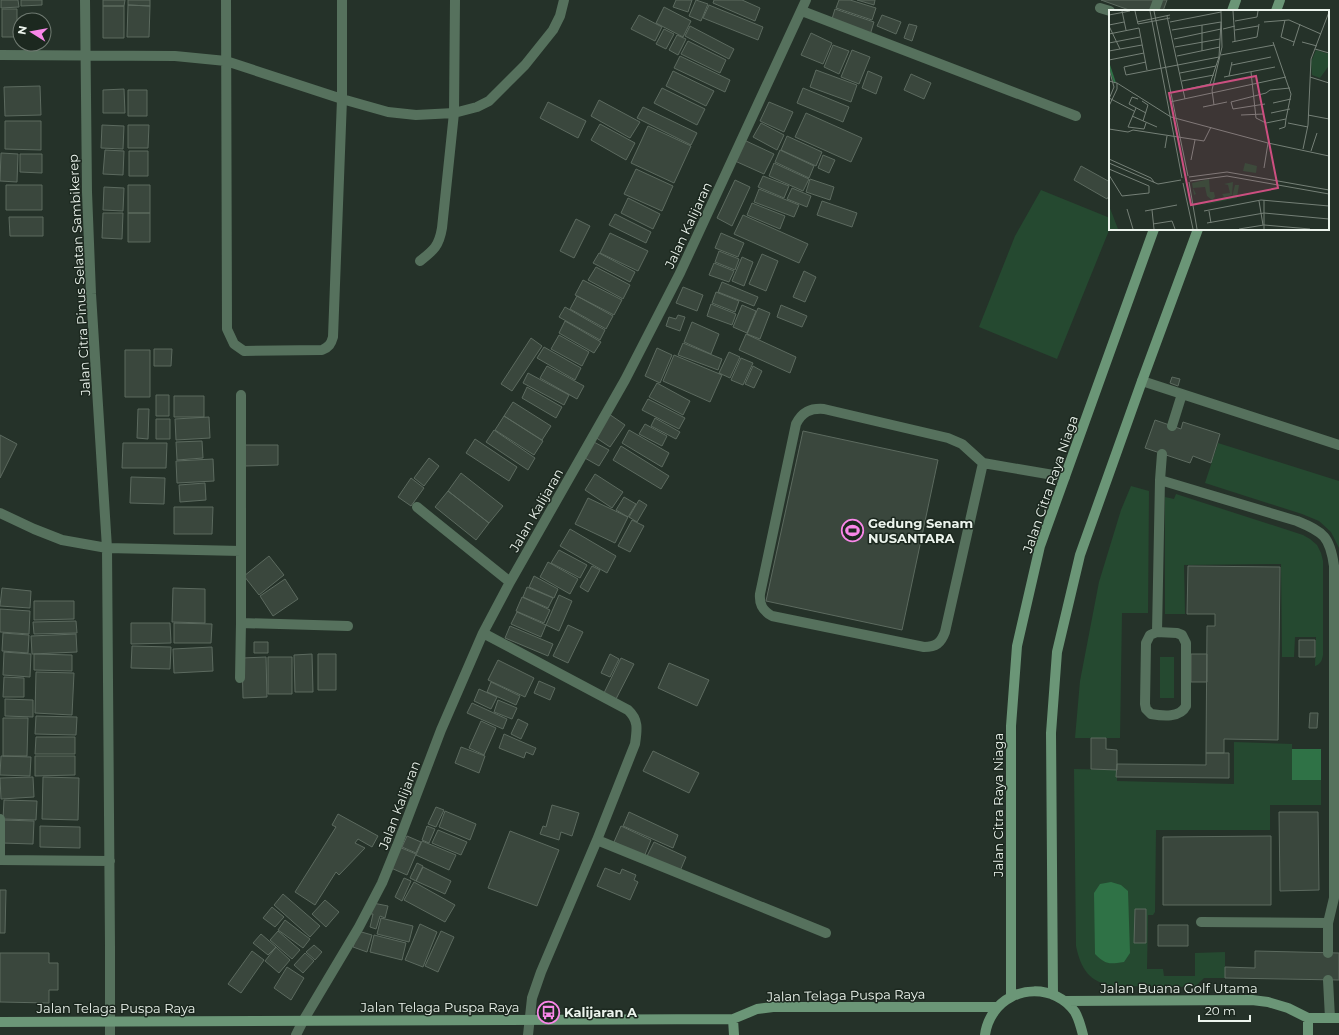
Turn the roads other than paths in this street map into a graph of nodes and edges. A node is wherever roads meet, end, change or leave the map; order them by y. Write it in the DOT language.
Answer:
graph roads {
  1 [pos="85,0"];
  2 [pos="226,0"];
  3 [pos="342,0"];
  4 [pos="455,0"];
  5 [pos="564,0"];
  6 [pos="806,0"];
  7 [pos="1158,0"];
  8 [pos="1236,0"];
  9 [pos="1280,0"];
  10 [pos="1154,10"];
  11 [pos="1232,10"];
  12 [pos="1276,10"];
  13 [pos="802,11"];
  14 [pos="0,55"];
  15 [pos="86,55"];
  16 [pos="226,62"];
  17 [pos="342,99"];
  18 [pos="454,113"];
  19 [pos="1076,116"];
  20 [pos="1154,230"];
  21 [pos="1198,230"];
  22 [pos="420,261"];
  23 [pos="1142,380"];
  24 [pos="1182,394"];
  25 [pos="241,395"];
  26 [pos="1172,426"];
  27 [pos="1339,445"];
  28 [pos="1162,454"];
  29 [pos="983,463"];
  30 [pos="1065,477"];
  31 [pos="1160,480"];
  32 [pos="417,507"];
  33 [pos="0,513"];
  34 [pos="107,548"];
  35 [pos="241,551"];
  36 [pos="510,582"];
  37 [pos="242,623"];
  38 [pos="348,626"];
  39 [pos="1157,632"];
  40 [pos="483,633"];
  41 [pos="240,678"];
  42 [pos="0,819"];
  43 [pos="597,840"];
  44 [pos="0,860"];
  45 [pos="110,861"];
  46 [pos="1201,922"];
  47 [pos="1328,923"];
  48 [pos="826,934"];
  49 [pos="1328,953"];
  50 [pos="1328,980"];
  51 [pos="1053,995"];
  52 [pos="1011,996"];
  53 [pos="1064,1001"];
  54 [pos="998,1007"];
  55 [pos="734,1018"];
  56 [pos="1308,1018"];
  57 [pos="1334,1018"];
  58 [pos="530,1019"];
  59 [pos="304,1021"];
  60 [pos="0,1022"];
  61 [pos="110,1022"];
  62 [pos="110,1035"];
  63 [pos="296,1035"];
  64 [pos="528,1035"];
  65 [pos="734,1035"];
  66 [pos="985,1035"];
  67 [pos="1083,1035"];
  68 [pos="1308,1035"];
  1 -- 15 [label="street, Jalan Citra Pinus Selatan Sambikerep"];
  2 -- 16 [label="street"];
  3 -- 17 [label="street"];
  4 -- 18 [label="street"];
  5 -- 18 [label="street"];
  6 -- 13 [label="street, Jalan Kalijaran"];
  7 -- 10 [label="street"];
  8 -- 11 [label="street"];
  9 -- 12 [label="street"];
  13 -- 19 [label="street"];
  13 -- 36 [label="street, Jalan Kalijaran"];
  14 -- 15 [label="street"];
  15 -- 16 [label="street"];
  15 -- 34 [label="street, Jalan Citra Pinus Selatan Sambikerep"];
  16 -- 17 [label="street"];
  16 -- 17 [label="street"];
  17 -- 18 [label="street"];
  18 -- 22 [label="street"];
  20 -- 30 [label="street, Jalan Citra Raya Niaga"];
  21 -- 23 [label="street"];
  23 -- 24 [label="street"];
  23 -- 51 [label="street"];
  24 -- 26 [label="street"];
  24 -- 27 [label="street"];
  25 -- 35 [label="street"];
  28 -- 31 [label="street"];
  29 -- 29 [label="street"];
  29 -- 30 [label="street"];
  30 -- 52 [label="street, Jalan Citra Raya Niaga"];
  31 -- 39 [label="street"];
  31 -- 47 [label="street"];
  32 -- 36 [label="street"];
  33 -- 34 [label="street"];
  34 -- 35 [label="street"];
  34 -- 45 [label="street, Jalan Citra Pinus Selatan Sambikerep"];
  35 -- 37 [label="street"];
  36 -- 40 [label="street, Jalan Kalijaran"];
  37 -- 38 [label="street"];
  37 -- 41 [label="street"];
  39 -- 39 [label="street"];
  40 -- 43 [label="street"];
  40 -- 59 [label="street, Jalan Kalijaran"];
  42 -- 44 [label="street"];
  43 -- 48 [label="street"];
  43 -- 58 [label="street"];
  44 -- 45 [label="street"];
  45 -- 61 [label="street, Jalan Citra Pinus Selatan Sambikerep"];
  46 -- 47 [label="street"];
  47 -- 49 [label="street"];
  50 -- 57 [label="street"];
  51 -- 52 [label="street"];
  51 -- 53 [label="street"];
  52 -- 54 [label="street"];
  53 -- 56 [label="street, Jalan Buana Golf Utama"];
  53 -- 67 [label="street"];
  54 -- 55 [label="street, Jalan Telaga Puspa Raya"];
  54 -- 66 [label="street"];
  55 -- 58 [label="street, Jalan Telaga Puspa Raya"];
  55 -- 65 [label="street"];
  56 -- 57 [label="street, Jalan Buana Golf Utama"];
  56 -- 68 [label="street"];
  58 -- 59 [label="street, Jalan Telaga Puspa Raya"];
  58 -- 64 [label="street"];
  59 -- 61 [label="street, Jalan Telaga Puspa Raya"];
  59 -- 63 [label="street, Jalan Kalijaran"];
  60 -- 61 [label="street, Jalan Telaga Puspa Raya"];
  61 -- 62 [label="street, Jalan Citra Pinus Selatan Sambikerep"];
}
